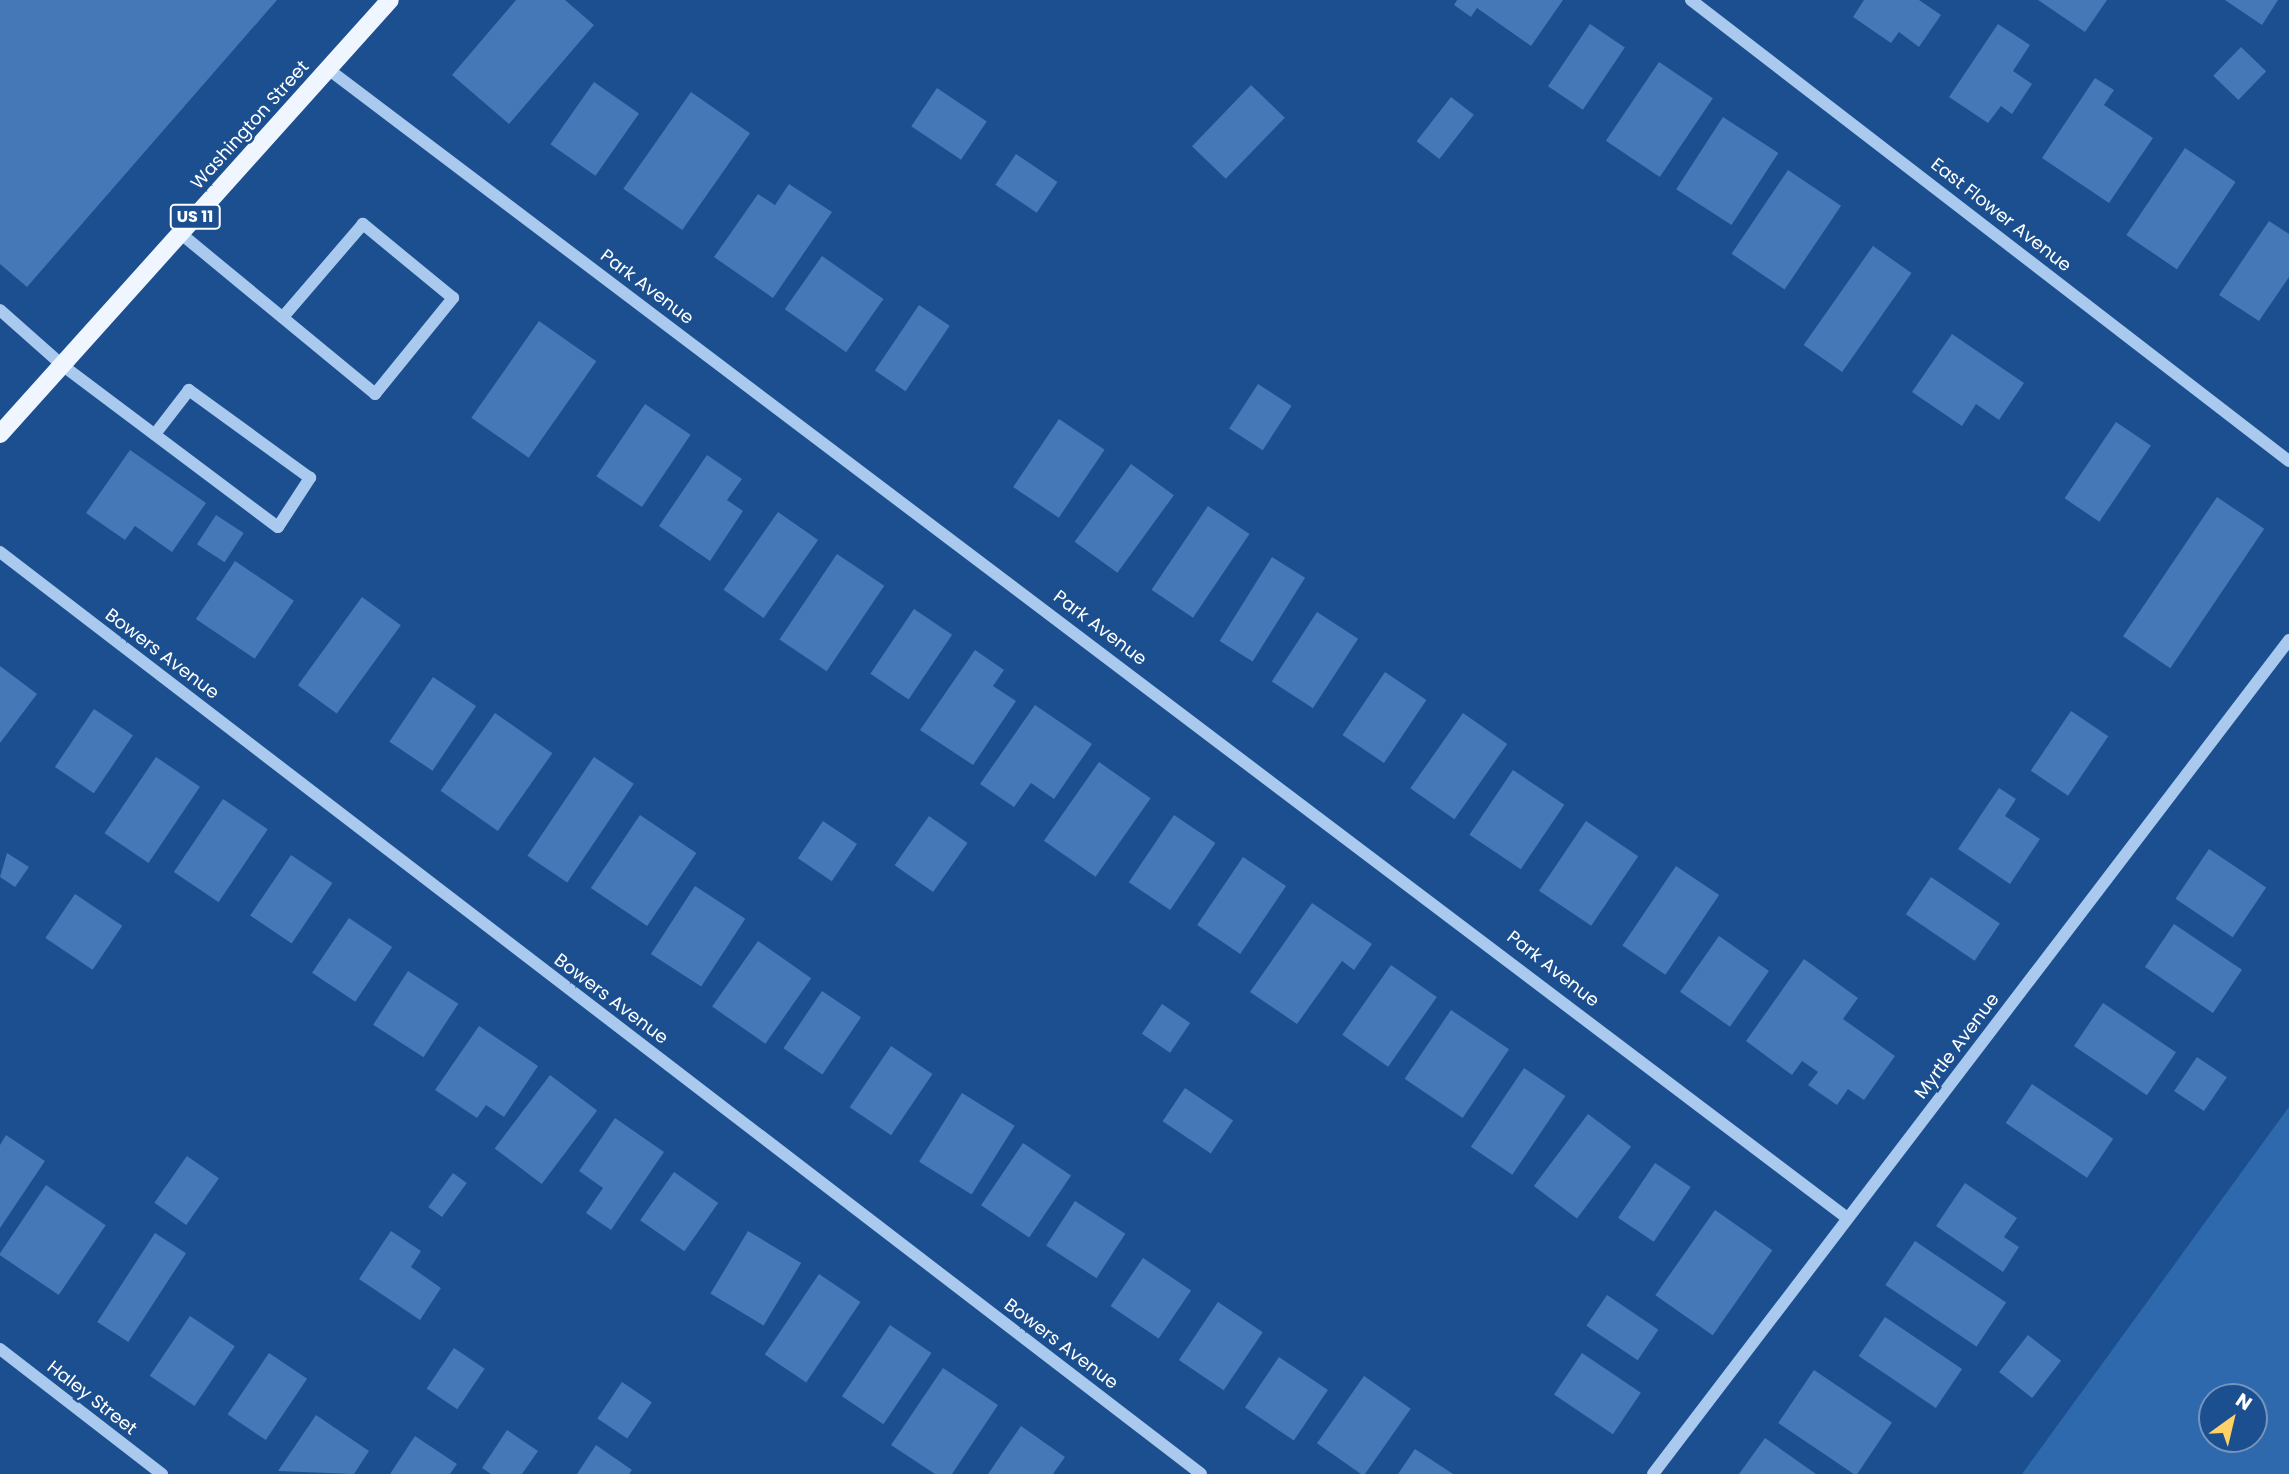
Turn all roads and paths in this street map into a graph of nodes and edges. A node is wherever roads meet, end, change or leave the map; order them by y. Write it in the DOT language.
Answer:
graph roads {
  1 [pos="390,0"];
  2 [pos="1691,0"];
  3 [pos="328,69"];
  4 [pos="180,233"];
  5 [pos="0,310"];
  6 [pos="283,317"];
  7 [pos="62,365"];
  8 [pos="0,434"];
  9 [pos="155,434"];
  10 [pos="2289,461"];
  11 [pos="0,552"];
  12 [pos="2289,640"];
  13 [pos="1847,1218"];
  14 [pos="0,1349"];
  15 [pos="163,1474"];
  16 [pos="1201,1474"];
  17 [pos="1653,1474"];
  1 -- 3 [label="main road, Washington Street / US 11"];
  2 -- 10 [label="street, East Flower Avenue"];
  3 -- 4 [label="main road, Washington Street / US 11"];
  3 -- 13 [label="street, Park Avenue"];
  4 -- 6 [label="street"];
  4 -- 7 [label="main road, Washington Street / US 11"];
  5 -- 7 [label="street"];
  6 -- 6 [label="street"];
  7 -- 8 [label="main road, Washington Street / US 11"];
  7 -- 9 [label="street"];
  9 -- 9 [label="street"];
  11 -- 16 [label="street, Bowers Avenue"];
  12 -- 13 [label="street, Myrtle Avenue"];
  13 -- 17 [label="street, Myrtle Avenue"];
  14 -- 15 [label="street, Haley Street"];
}
